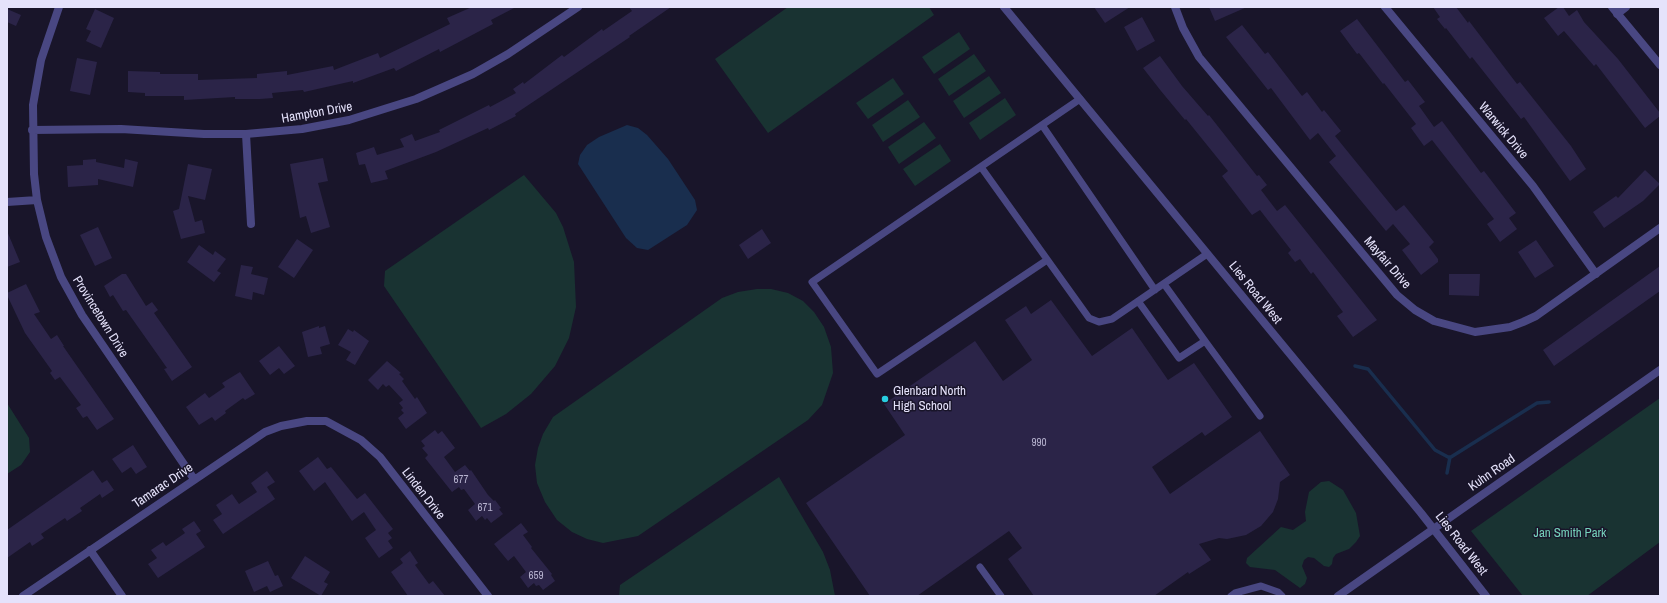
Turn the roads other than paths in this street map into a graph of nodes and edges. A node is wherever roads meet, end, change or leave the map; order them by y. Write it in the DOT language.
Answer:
graph roads {
  1 [pos="59,7"];
  2 [pos="578,7"];
  3 [pos="1004,7"];
  4 [pos="1175,7"];
  5 [pos="1385,7"];
  6 [pos="1612,7"];
  7 [pos="1626,7"];
  8 [pos="1618,14"];
  9 [pos="1660,65"];
  10 [pos="1080,99"];
  11 [pos="1042,125"];
  12 [pos="32,130"];
  13 [pos="246,134"];
  14 [pos="981,167"];
  15 [pos="37,200"];
  16 [pos="7,202"];
  17 [pos="251,224"];
  18 [pos="1660,228"];
  19 [pos="1207,254"];
  20 [pos="1047,260"];
  21 [pos="1596,274"];
  22 [pos="1164,284"];
  23 [pos="1155,290"];
  24 [pos="1138,301"];
  25 [pos="1205,341"];
  26 [pos="1660,370"];
  27 [pos="1260,416"];
  28 [pos="326,421"];
  29 [pos="194,479"];
  30 [pos="1434,530"];
  31 [pos="90,550"];
  32 [pos="980,567"];
  33 [pos="1233,594"];
  34 [pos="23,596"];
  35 [pos="122,596"];
  36 [pos="488,596"];
  37 [pos="1000,596"];
  38 [pos="1282,596"];
  39 [pos="1338,596"];
  40 [pos="1486,596"];
  1 -- 12 [label="street, Provincetown Drive"];
  2 -- 13 [label="street, Hampton Drive"];
  3 -- 10 [label="street, Lies Road West"];
  4 -- 21 [label="street, Mayfair Drive"];
  5 -- 21 [label="street, Warwick Drive"];
  6 -- 8 [label="street"];
  7 -- 8 [label="street"];
  8 -- 9 [label="street"];
  10 -- 11 [label="lane"];
  10 -- 19 [label="street, Lies Road West"];
  11 -- 14 [label="lane"];
  11 -- 23 [label="lane"];
  12 -- 13 [label="street, Hampton Drive"];
  12 -- 15 [label="street, Provincetown Drive"];
  13 -- 17 [label="street"];
  14 -- 20 [label="lane"];
  14 -- 20 [label="lane"];
  15 -- 16 [label="street"];
  15 -- 29 [label="street, Provincetown Drive"];
  18 -- 21 [label="street, Mayfair Drive"];
  19 -- 22 [label="lane"];
  19 -- 30 [label="street, Lies Road West"];
  20 -- 24 [label="lane"];
  22 -- 23 [label="lane"];
  22 -- 25 [label="lane"];
  23 -- 24 [label="lane"];
  24 -- 25 [label="lane"];
  25 -- 27 [label="lane"];
  26 -- 30 [label="street, Kuhn Road"];
  28 -- 29 [label="street, Tamarac Drive"];
  28 -- 36 [label="street, Linden Drive"];
  29 -- 31 [label="street, Tamarac Drive"];
  30 -- 39 [label="street, Kuhn Road"];
  30 -- 40 [label="street, Lies Road West"];
  31 -- 34 [label="street, Tamarac Drive"];
  31 -- 35 [label="street"];
  32 -- 37 [label="lane"];
  33 -- 38 [label="lane"];
}
